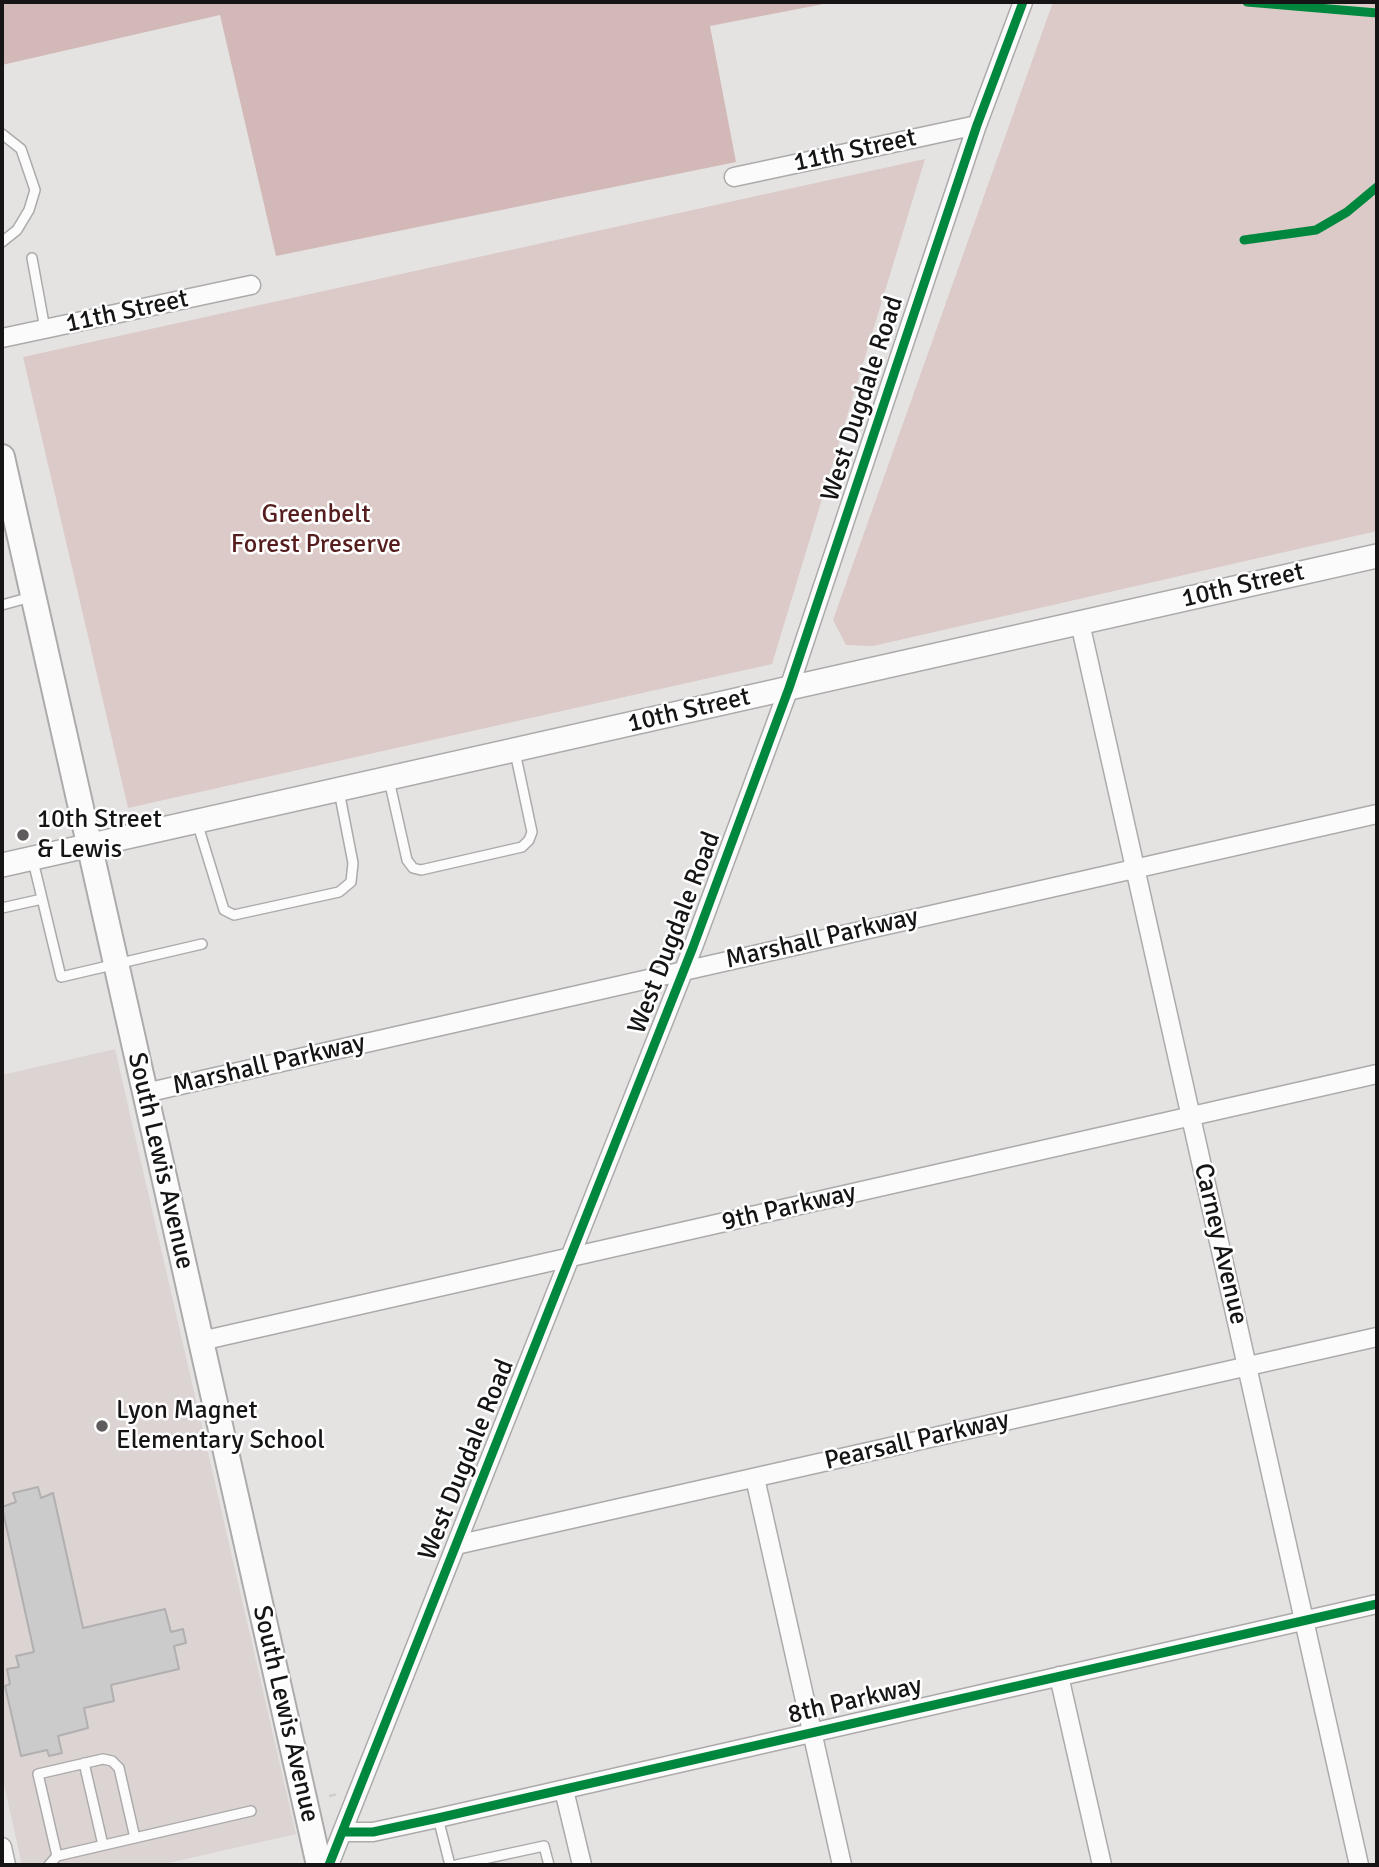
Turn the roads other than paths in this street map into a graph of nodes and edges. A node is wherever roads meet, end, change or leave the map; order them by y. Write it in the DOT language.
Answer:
graph roads {
  1 [pos="1023,2"];
  2 [pos="976,125"];
  3 [pos="2,134"];
  4 [pos="734,177"];
  5 [pos="2,242"];
  6 [pos="32,258"];
  7 [pos="251,285"];
  8 [pos="46,329"];
  9 [pos="2,338"];
  10 [pos="2,457"];
  11 [pos="1377,556"];
  12 [pos="33,597"];
  13 [pos="2,605"];
  14 [pos="1080,623"];
  15 [pos="789,688"];
  16 [pos="514,750"];
  17 [pos="388,778"];
  18 [pos="339,790"];
  19 [pos="1377,814"];
  20 [pos="197,821"];
  21 [pos="89,846"];
  22 [pos="32,858"];
  23 [pos="2,865"];
  24 [pos="1135,869"];
  25 [pos="42,899"];
  26 [pos="2,908"];
  27 [pos="202,944"];
  28 [pos="116,965"];
  29 [pos="684,971"];
  30 [pos="1377,1074"];
  31 [pos="145,1093"];
  32 [pos="1191,1117"];
  33 [pos="571,1256"];
  34 [pos="1377,1337"];
  35 [pos="201,1341"];
  36 [pos="1247,1367"];
  37 [pos="755,1478"];
  38 [pos="456,1545"];
  39 [pos="1377,1604"];
  40 [pos="1304,1620"];
  41 [pos="1059,1676"];
  42 [pos="812,1732"];
  43 [pos="84,1763"];
  44 [pos="564,1790"];
  45 [pos="251,1811"];
  46 [pos="438,1818"];
  47 [pos="342,1832"];
  48 [pos="135,1838"];
  49 [pos="103,1845"];
  50 [pos="2,1847"];
  51 [pos="57,1856"];
  52 [pos="6,1865"];
  53 [pos="49,1865"];
  54 [pos="320,1865"];
  55 [pos="329,1865"];
  56 [pos="450,1865"];
  57 [pos="456,1865"];
  58 [pos="549,1865"];
  59 [pos="582,1865"];
  60 [pos="842,1865"];
  61 [pos="1102,1865"];
  62 [pos="1359,1865"];
  1 -- 2 [label="street, West Dugdale Road"];
  2 -- 4 [label="street, 11th Street"];
  2 -- 15 [label="street, West Dugdale Road"];
  3 -- 5 [label="lane"];
  6 -- 8 [label="lane"];
  7 -- 8 [label="street, 11th Street"];
  8 -- 9 [label="street, 11th Street"];
  10 -- 12 [label="main road, South Lewis Avenue"];
  11 -- 14 [label="street, 10th Street"];
  12 -- 13 [label="lane"];
  12 -- 21 [label="main road, South Lewis Avenue"];
  14 -- 15 [label="street, 10th Street"];
  14 -- 24 [label="street, Carney Avenue"];
  15 -- 16 [label="street, 10th Street"];
  15 -- 29 [label="street, West Dugdale Road"];
  16 -- 17 [label="street, 10th Street"];
  16 -- 17 [label="lane"];
  17 -- 18 [label="street, 10th Street"];
  18 -- 20 [label="street, 10th Street"];
  18 -- 20 [label="lane"];
  19 -- 24 [label="street, Marshall Parkway"];
  20 -- 21 [label="street, 10th Street"];
  21 -- 22 [label="street, 10th Street"];
  21 -- 28 [label="main road, South Lewis Avenue"];
  22 -- 23 [label="street, 10th Street"];
  22 -- 25 [label="lane"];
  24 -- 29 [label="street, Marshall Parkway"];
  24 -- 32 [label="street, Carney Avenue"];
  25 -- 26 [label="lane"];
  25 -- 28 [label="lane"];
  27 -- 28 [label="lane"];
  28 -- 31 [label="main road, South Lewis Avenue"];
  29 -- 31 [label="street, Marshall Parkway"];
  29 -- 33 [label="street, West Dugdale Road"];
  30 -- 32 [label="street, 9th Parkway"];
  31 -- 35 [label="main road, South Lewis Avenue"];
  32 -- 33 [label="street, 9th Parkway"];
  32 -- 36 [label="street, Carney Avenue"];
  33 -- 35 [label="street, 9th Parkway"];
  33 -- 38 [label="street, West Dugdale Road"];
  34 -- 36 [label="street, Pearsall Parkway"];
  35 -- 54 [label="main road, South Lewis Avenue"];
  36 -- 37 [label="street, Pearsall Parkway"];
  36 -- 40 [label="street, Carney Avenue"];
  37 -- 38 [label="street, Pearsall Parkway"];
  37 -- 42 [label="street"];
  38 -- 47 [label="street, West Dugdale Road"];
  39 -- 40 [label="street, 8th Parkway"];
  40 -- 41 [label="street, 8th Parkway"];
  40 -- 62 [label="street, Carney Avenue"];
  41 -- 42 [label="street, 8th Parkway"];
  41 -- 61 [label="street"];
  42 -- 44 [label="street, 8th Parkway"];
  42 -- 60 [label="street"];
  43 -- 48 [label="lane"];
  43 -- 49 [label="lane"];
  43 -- 51 [label="lane"];
  44 -- 46 [label="street, 8th Parkway"];
  44 -- 59 [label="street"];
  45 -- 48 [label="lane"];
  46 -- 47 [label="street, 8th Parkway"];
  46 -- 56 [label="lane"];
  47 -- 55 [label="street, West Dugdale Road"];
  48 -- 49 [label="lane"];
  49 -- 51 [label="lane"];
  50 -- 52 [label="street"];
  51 -- 53 [label="lane"];
  57 -- 58 [label="lane"];
}
